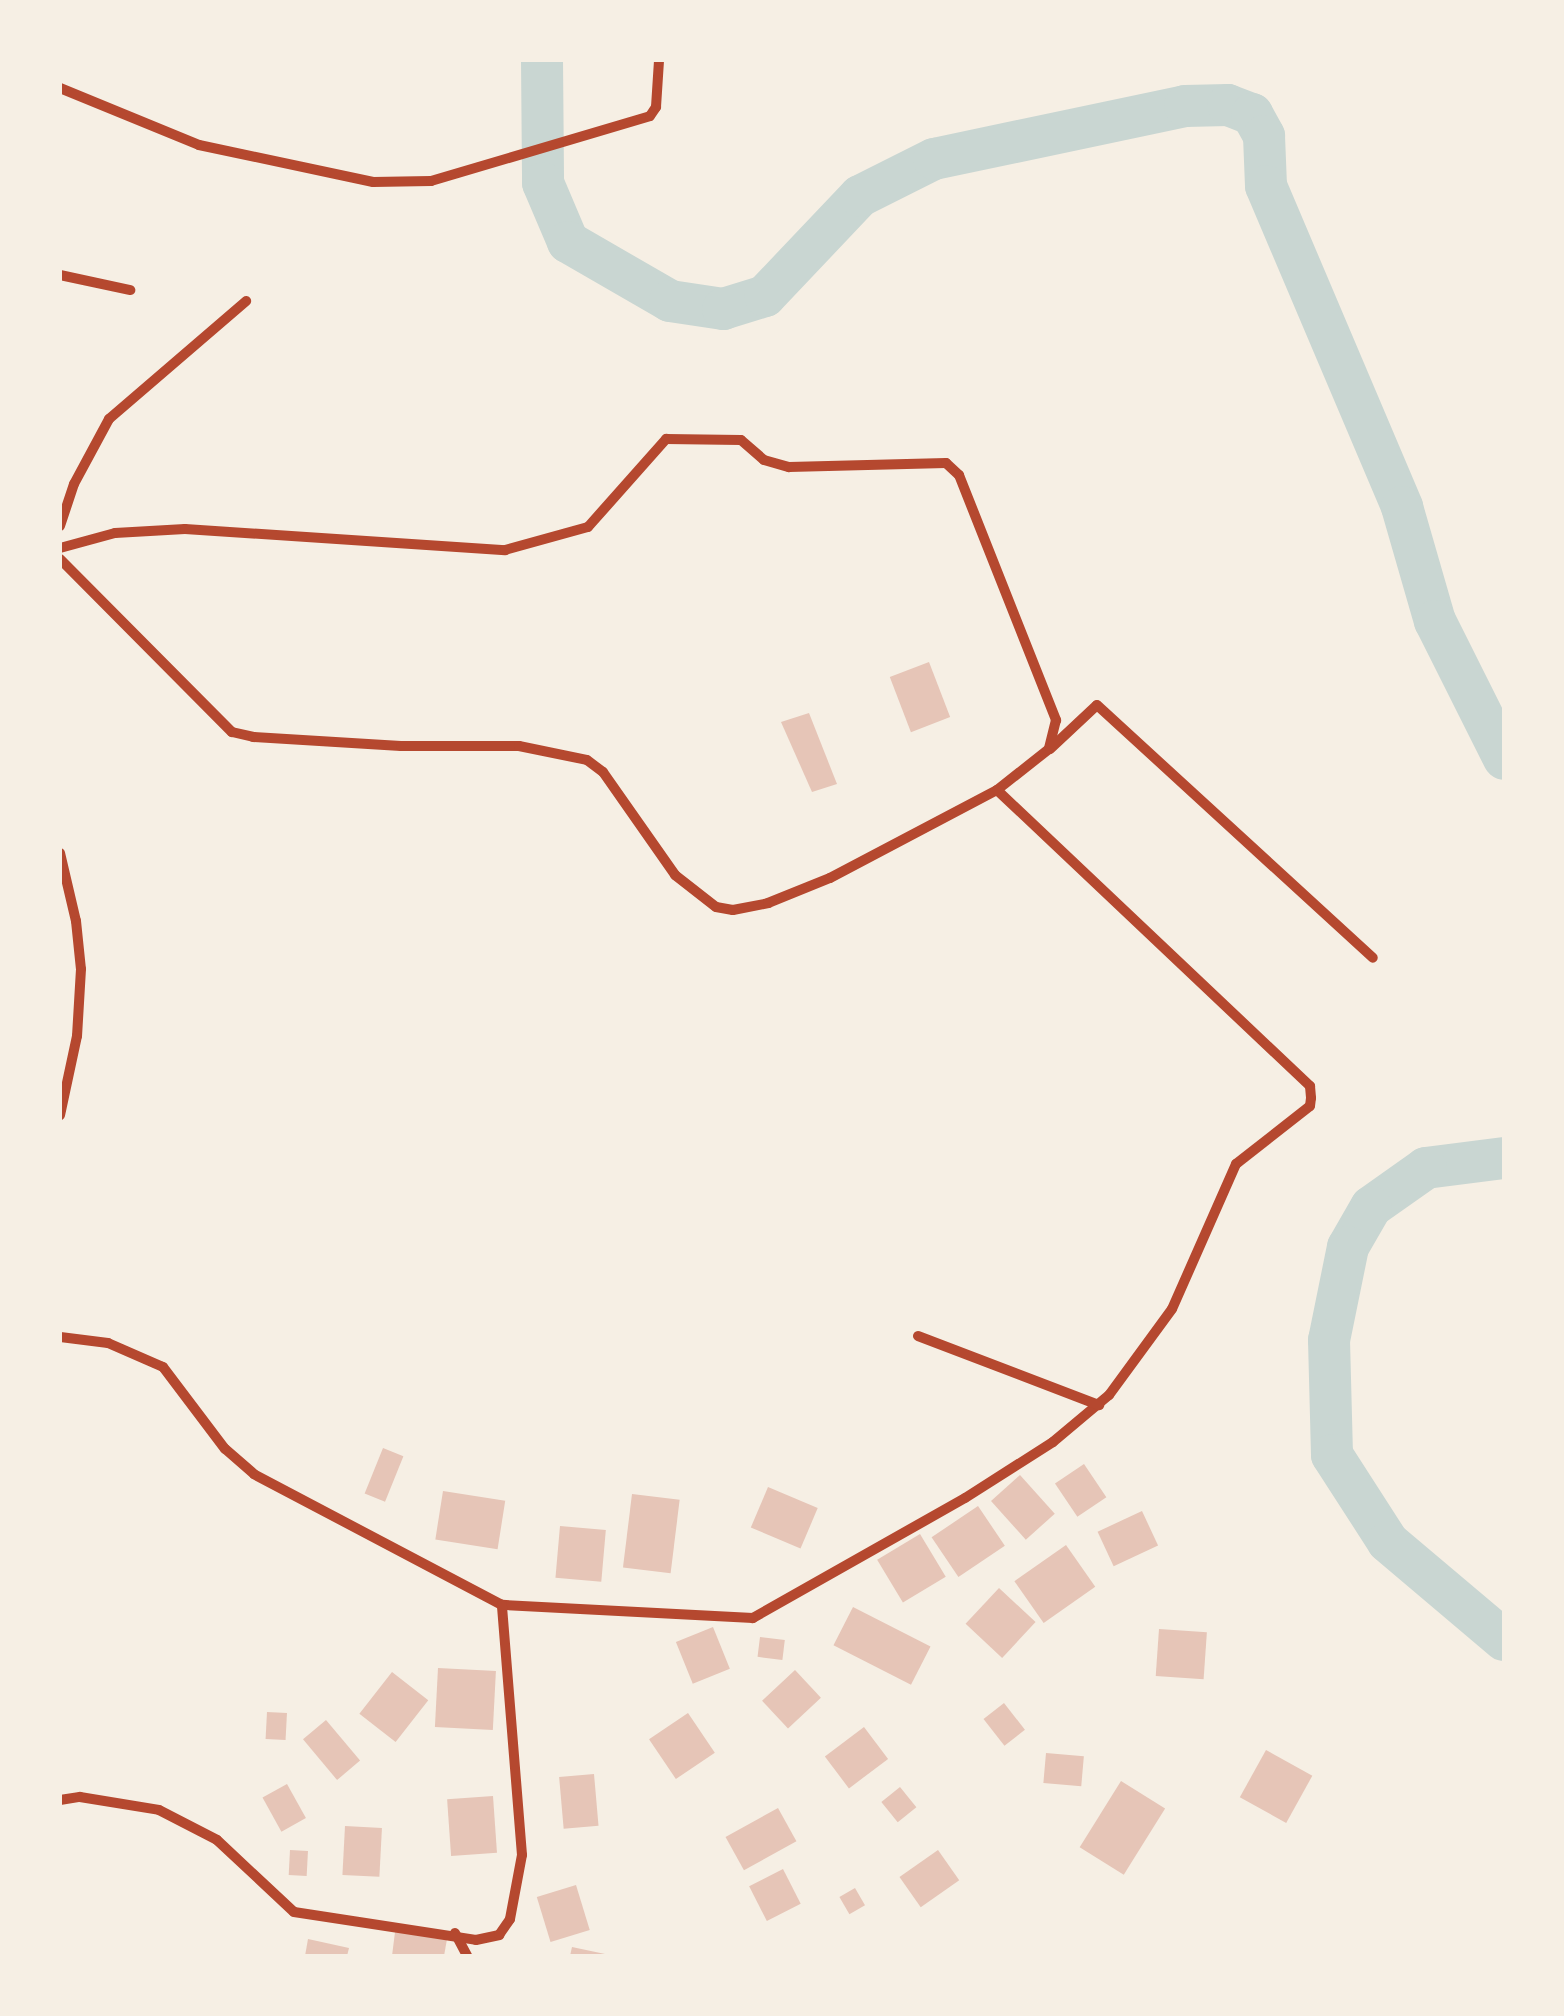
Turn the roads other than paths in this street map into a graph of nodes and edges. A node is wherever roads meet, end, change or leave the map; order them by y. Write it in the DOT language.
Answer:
graph roads {
  1 [pos="660,60"];
  2 [pos="60,88"];
  3 [pos="60,275"];
  4 [pos="130,290"];
  5 [pos="246,302"];
  6 [pos="60,526"];
  7 [pos="60,548"];
  8 [pos="60,558"];
  9 [pos="1049,749"];
  10 [pos="997,790"];
  11 [pos="60,853"];
  12 [pos="1373,958"];
  13 [pos="60,1115"];
  14 [pos="60,1336"];
  15 [pos="918,1336"];
  16 [pos="1099,1405"];
  17 [pos="502,1604"];
  18 [pos="60,1800"];
  19 [pos="455,1933"];
  20 [pos="466,1956"];
  1 -- 2 [label="street"];
  3 -- 4 [label="street"];
  5 -- 6 [label="street"];
  7 -- 9 [label="street"];
  8 -- 10 [label="street"];
  9 -- 10 [label="street"];
  9 -- 12 [label="street"];
  10 -- 16 [label="street"];
  11 -- 13 [label="street"];
  14 -- 17 [label="street"];
  15 -- 16 [label="street"];
  16 -- 17 [label="street"];
  17 -- 19 [label="street"];
  18 -- 19 [label="street"];
  19 -- 20 [label="street"];
}
